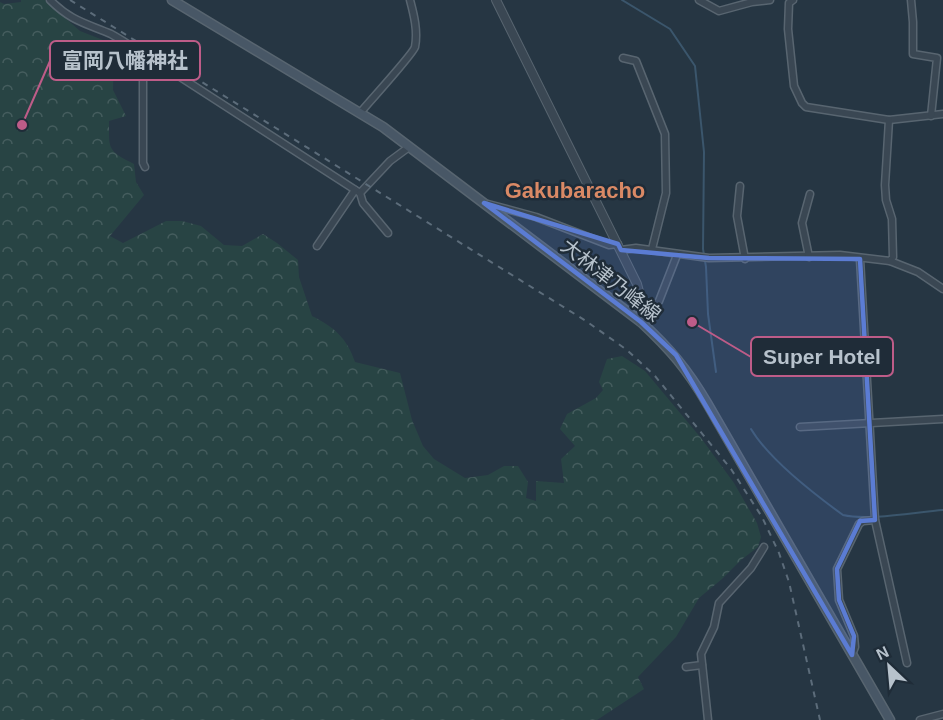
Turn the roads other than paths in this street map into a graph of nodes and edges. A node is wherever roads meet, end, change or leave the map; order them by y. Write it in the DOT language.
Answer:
graph roads {
  1 [pos="50,0"];
  2 [pos="172,0"];
  3 [pos="411,0"];
  4 [pos="496,0"];
  5 [pos="699,0"];
  6 [pos="768,0"];
  7 [pos="782,0"];
  8 [pos="911,0"];
  9 [pos="791,2"];
  10 [pos="143,53"];
  11 [pos="623,58"];
  12 [pos="360,113"];
  13 [pos="943,114"];
  14 [pos="931,116"];
  15 [pos="889,120"];
  16 [pos="409,147"];
  17 [pos="145,167"];
  18 [pos="740,186"];
  19 [pos="358,191"];
  20 [pos="810,194"];
  21 [pos="484,203"];
  22 [pos="388,233"];
  23 [pos="316,246"];
  24 [pos="619,247"];
  25 [pos="652,249"];
  26 [pos="677,255"];
  27 [pos="809,257"];
  28 [pos="745,259"];
  29 [pos="860,259"];
  30 [pos="890,261"];
  31 [pos="943,289"];
  32 [pos="641,322"];
  33 [pos="943,418"];
  34 [pos="869,423"];
  35 [pos="800,428"];
  36 [pos="875,518"];
  37 [pos="764,547"];
  38 [pos="852,655"];
  39 [pos="907,663"];
  40 [pos="702,664"];
  41 [pos="686,667"];
  42 [pos="943,714"];
  43 [pos="708,720"];
  44 [pos="890,720"];
  45 [pos="920,720"];
  1 -- 10 [label="street"];
  2 -- 12 [label="main road, 大林津乃峰線"];
  3 -- 12 [label="street"];
  4 -- 24 [label="street"];
  5 -- 6 [label="street"];
  7 -- 9 [label="street"];
  8 -- 14 [label="street"];
  9 -- 15 [label="street"];
  10 -- 17 [label="street"];
  10 -- 19 [label="street"];
  11 -- 25 [label="street"];
  12 -- 16 [label="main road, 大林津乃峰線"];
  13 -- 14 [label="street"];
  14 -- 15 [label="street"];
  15 -- 30 [label="street"];
  16 -- 19 [label="street"];
  16 -- 21 [label="main road, 大林津乃峰線"];
  18 -- 28 [label="street"];
  19 -- 22 [label="street"];
  19 -- 23 [label="street"];
  20 -- 27 [label="street"];
  21 -- 24 [label="street"];
  21 -- 32 [label="main road, 大林津乃峰線"];
  24 -- 25 [label="street"];
  24 -- 32 [label="street"];
  25 -- 26 [label="street"];
  26 -- 28 [label="street"];
  26 -- 32 [label="street"];
  27 -- 28 [label="street"];
  27 -- 29 [label="street"];
  29 -- 30 [label="street"];
  29 -- 34 [label="street"];
  30 -- 31 [label="street"];
  32 -- 38 [label="main road, 大林津乃峰線"];
  33 -- 34 [label="street"];
  34 -- 35 [label="street"];
  34 -- 36 [label="street"];
  36 -- 38 [label="street"];
  36 -- 39 [label="street"];
  37 -- 40 [label="street"];
  38 -- 44 [label="main road, 大林津乃峰線"];
  40 -- 41 [label="street"];
  40 -- 43 [label="street"];
  42 -- 45 [label="street"];
}
